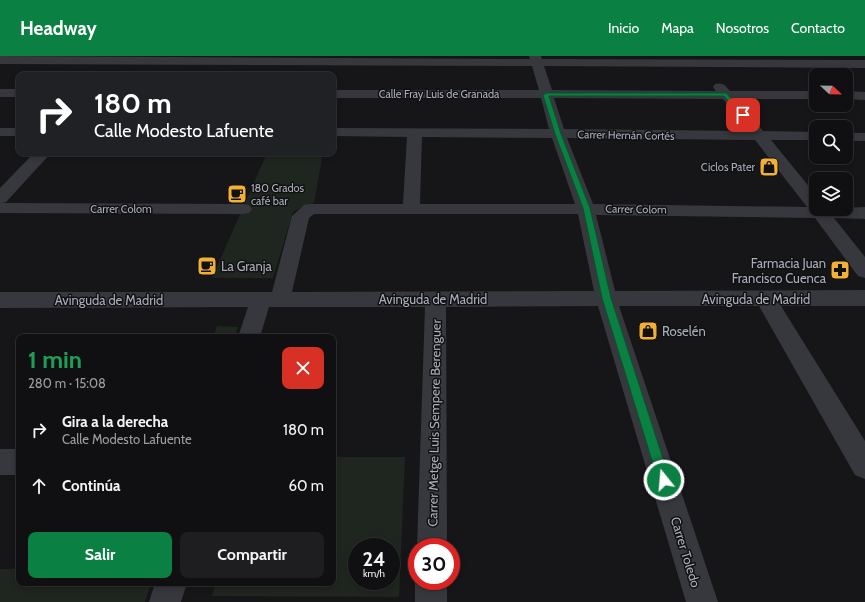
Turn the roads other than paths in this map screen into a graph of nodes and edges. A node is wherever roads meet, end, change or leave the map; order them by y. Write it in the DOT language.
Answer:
graph roads {
  1 [pos="134,58"];
  2 [pos="311,59"];
  3 [pos="536,59"];
  4 [pos="0,60"];
  5 [pos="699,60"];
  6 [pos="865,64"];
  7 [pos="123,70"];
  8 [pos="305,72"];
  9 [pos="0,93"];
  10 [pos="16,93"];
  11 [pos="336,94"];
  12 [pos="726,95"];
  13 [pos="809,95"];
  14 [pos="853,95"];
  15 [pos="865,96"];
  16 [pos="548,103"];
  17 [pos="0,132"];
  18 [pos="16,132"];
  19 [pos="336,132"];
  20 [pos="415,133"];
  21 [pos="558,134"];
  22 [pos="760,136"];
  23 [pos="809,136"];
  24 [pos="853,137"];
  25 [pos="865,137"];
  26 [pos="39,156"];
  27 [pos="8,181"];
  28 [pos="809,197"];
  29 [pos="0,198"];
  30 [pos="0,208"];
  31 [pos="586,208"];
  32 [pos="242,209"];
  33 [pos="411,209"];
  34 [pos="809,209"];
  35 [pos="853,212"];
  36 [pos="865,213"];
  37 [pos="824,216"];
  38 [pos="865,271"];
  39 [pos="606,298"];
  40 [pos="865,298"];
  41 [pos="271,299"];
  42 [pos="436,299"];
  43 [pos="766,299"];
  44 [pos="0,300"];
  45 [pos="251,334"];
  46 [pos="0,462"];
  47 [pos="16,462"];
  48 [pos="865,466"];
  49 [pos="432,538"];
  50 [pos="170,586"];
  51 [pos="431,590"];
  52 [pos="165,602"];
  53 [pos="431,602"];
  54 [pos="702,602"];
  1 -- 2 [label="street"];
  1 -- 4 [label="street"];
  1 -- 7 [label="street"];
  2 -- 3 [label="street"];
  2 -- 8 [label="street"];
  3 -- 5 [label="street"];
  3 -- 16 [label="street, Carrer Toledo"];
  5 -- 6 [label="street"];
  5 -- 12 [label="street"];
  9 -- 10 [label="street"];
  11 -- 16 [label="street, Calle Fray Luis de Granada"];
  12 -- 13 [label="street, Calle Fray Luis de Granada"];
  12 -- 16 [label="street, Calle Fray Luis de Granada"];
  12 -- 22 [label="street"];
  14 -- 15 [label="street"];
  16 -- 21 [label="street, Carrer Toledo"];
  17 -- 18 [label="street"];
  19 -- 20 [label="street, Carrer Hernán Cortés"];
  20 -- 21 [label="street, Carrer Hernán Cortés"];
  20 -- 33 [label="street"];
  21 -- 22 [label="street, Carrer Hernán Cortés"];
  21 -- 31 [label="street, Carrer Toledo"];
  22 -- 23 [label="street, Carrer Hernán Cortés"];
  22 -- 28 [label="street"];
  24 -- 25 [label="street"];
  26 -- 27 [label="street"];
  27 -- 29 [label="street"];
  30 -- 32 [label="street, Carrer Colom"];
  31 -- 33 [label="street, Carrer Colom"];
  31 -- 34 [label="street, Carrer Colom"];
  31 -- 39 [label="street, Carrer Toledo"];
  33 -- 41 [label="street, Carrer Colom"];
  35 -- 36 [label="street, Carrer Colom"];
  37 -- 38 [label="street"];
  39 -- 42 [label="street, Avinguda de Madrid"];
  39 -- 43 [label="street, Avinguda de Madrid"];
  39 -- 54 [label="street, Carrer Toledo"];
  40 -- 43 [label="street, Avinguda de Madrid"];
  41 -- 42 [label="street, Avinguda de Madrid"];
  41 -- 44 [label="street, Avinguda de Madrid"];
  41 -- 45 [label="street"];
  42 -- 49 [label="street, Carrer Metge Luis Sempere Berenguer"];
  43 -- 48 [label="street"];
  46 -- 47 [label="street"];
  50 -- 52 [label="street"];
  51 -- 53 [label="street"];
}
